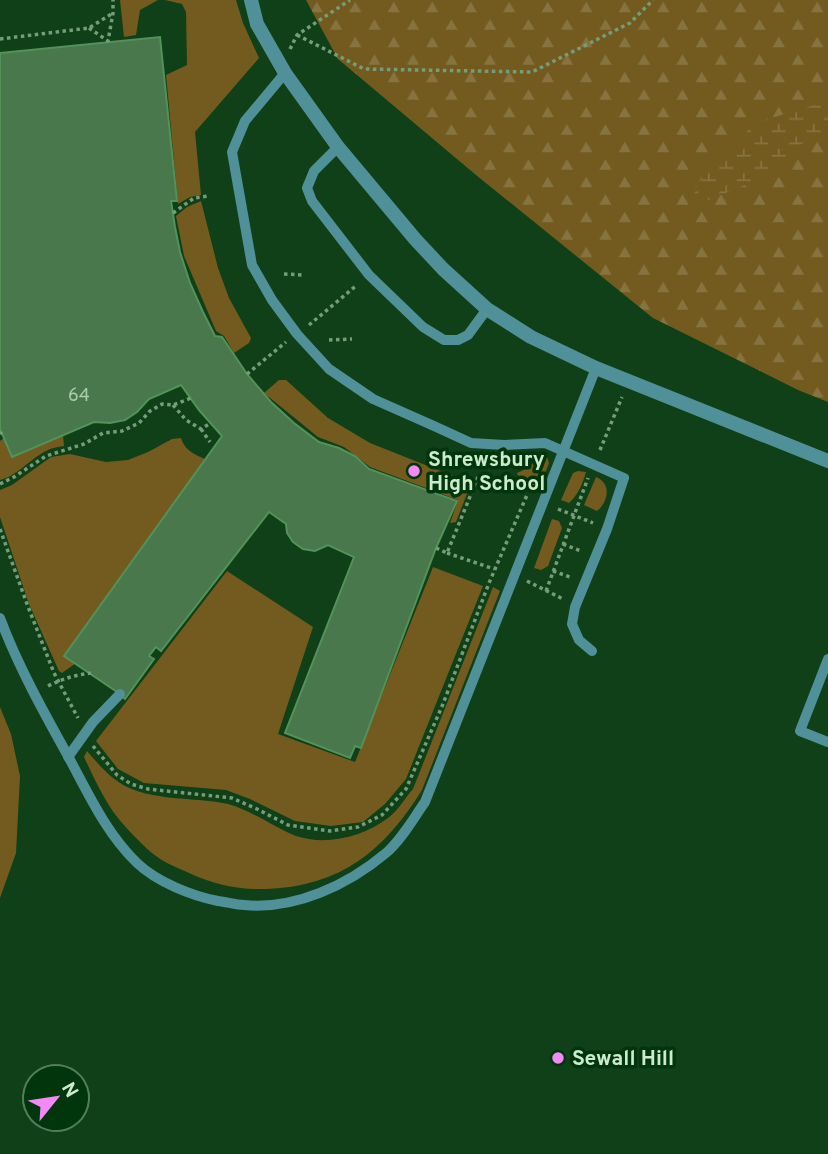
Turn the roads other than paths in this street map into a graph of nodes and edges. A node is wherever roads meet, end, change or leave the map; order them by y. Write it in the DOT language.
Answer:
graph roads {
  1 [pos="251,0"];
  2 [pos="285,73"];
  3 [pos="338,147"];
  4 [pos="487,309"];
  5 [pos="596,368"];
  6 [pos="563,450"];
  7 [pos="828,461"];
  8 [pos="0,618"];
  9 [pos="592,651"];
  10 [pos="828,659"];
  11 [pos="120,694"];
  12 [pos="828,742"];
  13 [pos="68,757"];
  1 -- 2 [label="street"];
  2 -- 3 [label="street"];
  2 -- 6 [label="lane"];
  3 -- 4 [label="street"];
  3 -- 4 [label="lane"];
  4 -- 5 [label="street"];
  5 -- 6 [label="lane"];
  5 -- 7 [label="street"];
  6 -- 9 [label="lane"];
  6 -- 13 [label="lane"];
  8 -- 13 [label="lane"];
  10 -- 12 [label="lane"];
  11 -- 13 [label="lane"];
}
